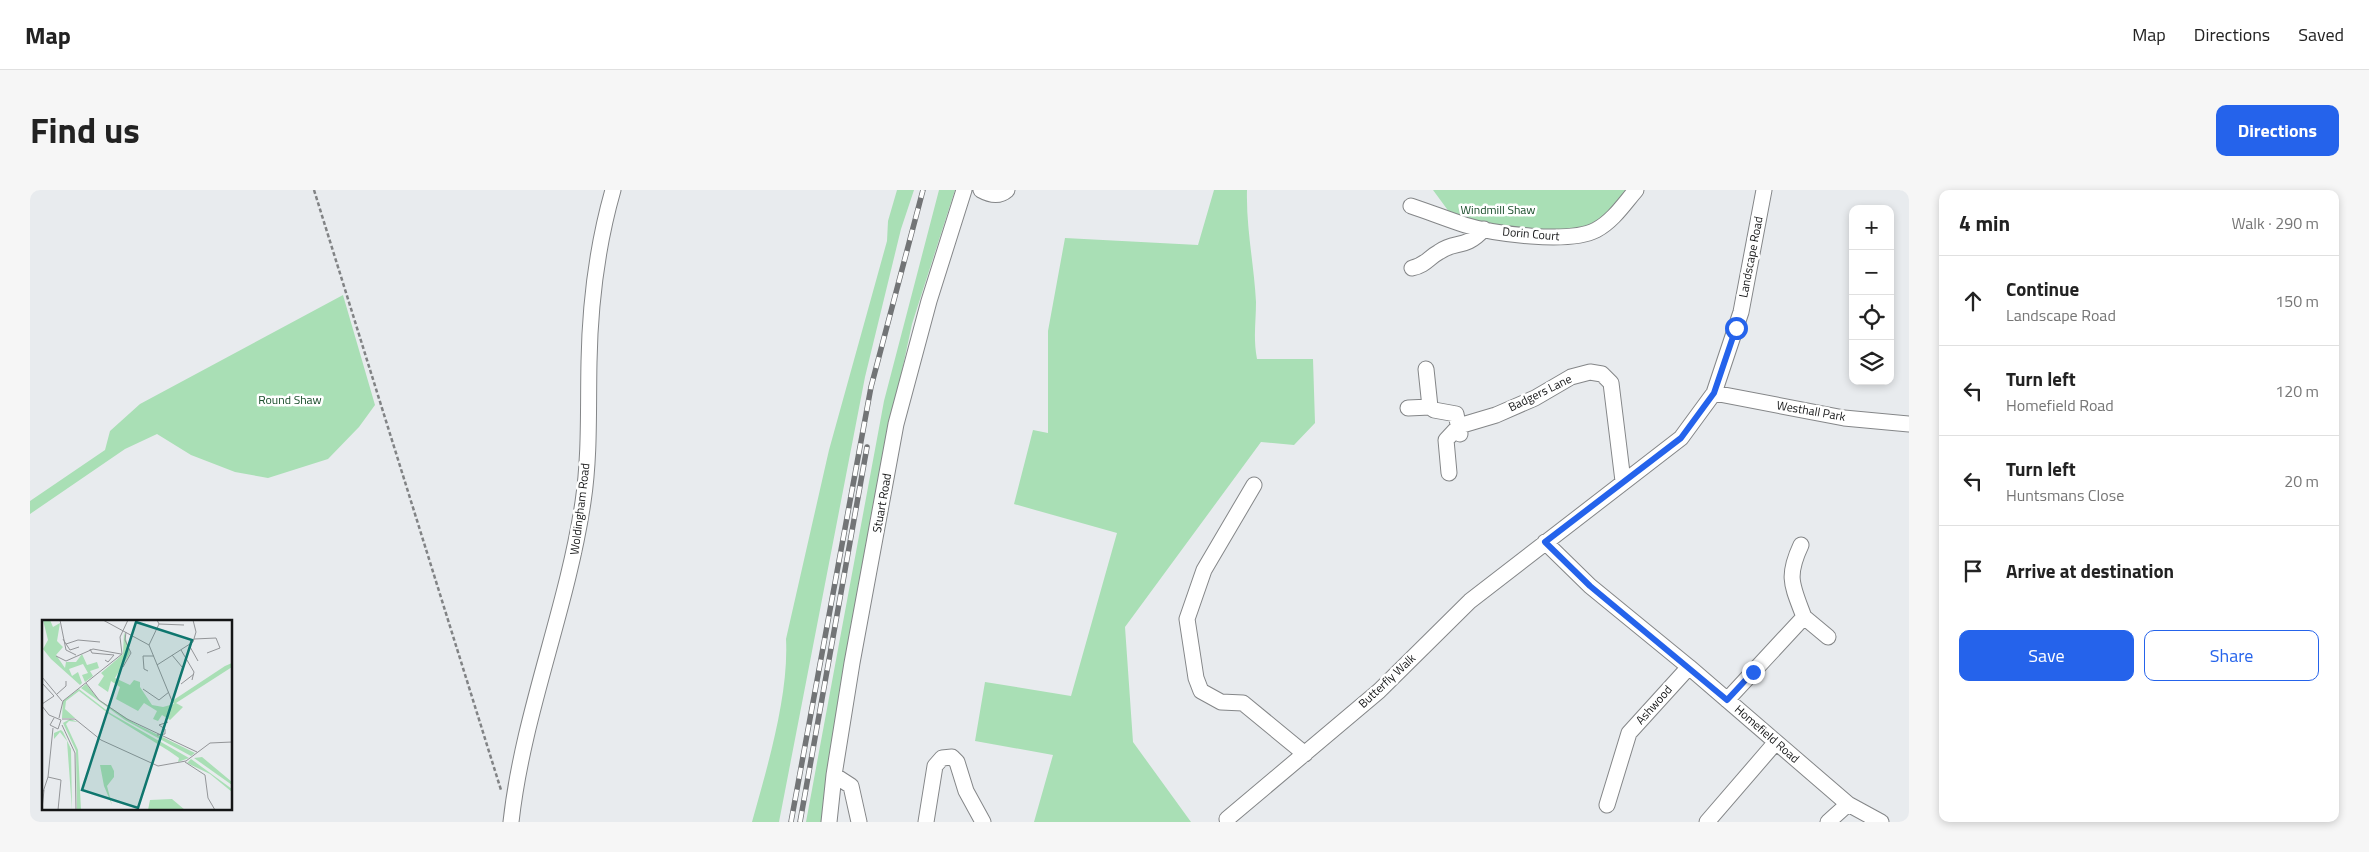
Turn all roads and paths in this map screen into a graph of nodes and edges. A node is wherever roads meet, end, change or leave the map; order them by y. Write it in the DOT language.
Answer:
graph roads {
  1 [pos="314,190"];
  2 [pos="613,190"];
  3 [pos="964,190"];
  4 [pos="981,190"];
  5 [pos="1008,190"];
  6 [pos="1636,190"];
  7 [pos="1764,190"];
  8 [pos="1411,206"];
  9 [pos="1484,229"];
  10 [pos="1412,268"];
  11 [pos="1426,369"];
  12 [pos="1714,393"];
  13 [pos="1430,407"];
  14 [pos="1408,408"];
  15 [pos="1909,424"];
  16 [pos="1458,425"];
  17 [pos="1449,474"];
  18 [pos="1623,481"];
  19 [pos="1254,485"];
  20 [pos="1545,542"];
  21 [pos="1801,544"];
  22 [pos="1804,617"];
  23 [pos="1828,638"];
  24 [pos="1689,666"];
  25 [pos="1727,700"];
  26 [pos="1776,742"];
  27 [pos="1305,754"];
  28 [pos="834,775"];
  29 [pos="502,794"];
  30 [pos="1848,804"];
  31 [pos="1606,805"];
  32 [pos="1227,819"];
  33 [pos="511,822"];
  34 [pos="829,822"];
  35 [pos="859,822"];
  36 [pos="926,822"];
  37 [pos="984,822"];
  38 [pos="1707,822"];
  39 [pos="1828,822"];
  40 [pos="1881,822"];
  1 -- 29 [label="path"];
  2 -- 33 [label="street, Woldingham Road"];
  3 -- 28 [label="street, Stuart Road"];
  4 -- 5 [label="street"];
  6 -- 9 [label="street, Dorin Court"];
  7 -- 12 [label="street, Landscape Road"];
  8 -- 9 [label="street, Dorin Court"];
  9 -- 10 [label="street"];
  11 -- 13 [label="street"];
  12 -- 15 [label="street, Westhall Park"];
  12 -- 18 [label="street, Landscape Road"];
  13 -- 14 [label="street"];
  13 -- 16 [label="street"];
  16 -- 17 [label="street"];
  16 -- 18 [label="street, Badgers Lane"];
  18 -- 20 [label="street, Landscape Road"];
  19 -- 27 [label="street"];
  20 -- 24 [label="street, Homefield Road"];
  20 -- 27 [label="street, Butterfly Walk"];
  21 -- 22 [label="street"];
  22 -- 23 [label="street"];
  22 -- 25 [label="street"];
  24 -- 25 [label="street, Homefield Road"];
  24 -- 31 [label="street, Ashwood"];
  25 -- 26 [label="street, Homefield Road"];
  26 -- 30 [label="street, Homefield Road"];
  26 -- 38 [label="street"];
  27 -- 32 [label="street, Butterfly Walk"];
  28 -- 34 [label="street, Stuart Road"];
  28 -- 35 [label="street"];
  30 -- 39 [label="street"];
  30 -- 40 [label="street, Homefield Road"];
  36 -- 37 [label="street"];
}
